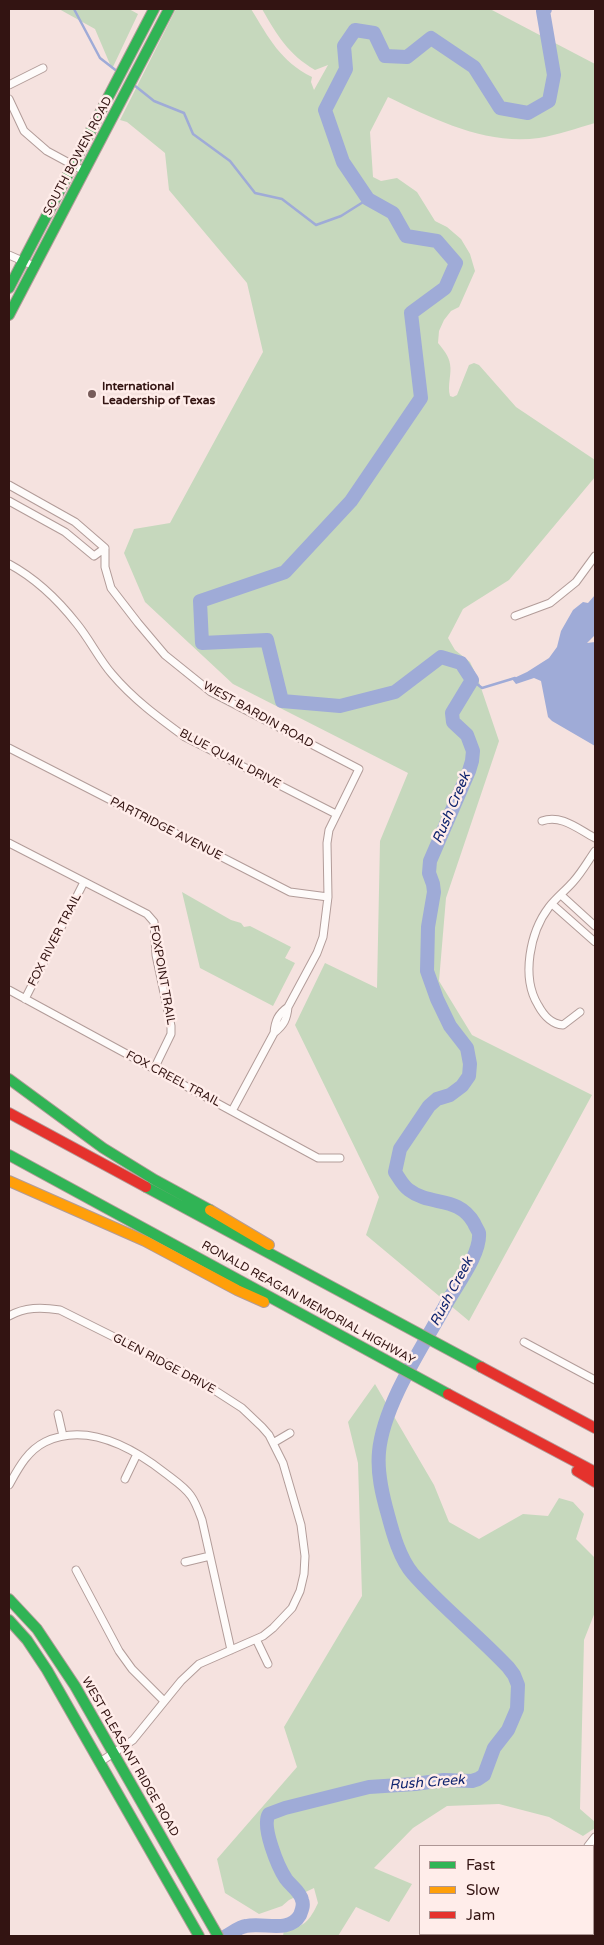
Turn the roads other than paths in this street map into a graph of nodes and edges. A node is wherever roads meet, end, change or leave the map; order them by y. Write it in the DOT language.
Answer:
graph roads {
  1 [pos="154,9"];
  2 [pos="169,9"];
  3 [pos="43,68"];
  4 [pos="9,85"];
  5 [pos="9,99"];
  6 [pos="73,165"];
  7 [pos="84,171"];
  8 [pos="9,255"];
  9 [pos="23,261"];
  10 [pos="34,266"];
  11 [pos="9,288"];
  12 [pos="9,315"];
  13 [pos="9,485"];
  14 [pos="9,501"];
  15 [pos="105,548"];
  16 [pos="595,556"];
  17 [pos="9,564"];
  18 [pos="515,616"];
  19 [pos="9,748"];
  20 [pos="336,814"];
  21 [pos="542,821"];
  22 [pos="595,838"];
  23 [pos="9,844"];
  24 [pos="595,851"];
  25 [pos="84,882"];
  26 [pos="561,895"];
  27 [pos="328,897"];
  28 [pos="552,904"];
  29 [pos="595,926"];
  30 [pos="595,942"];
  31 [pos="9,990"];
  32 [pos="25,999"];
  33 [pos="580,1012"];
  34 [pos="154,1069"];
  35 [pos="9,1079"];
  36 [pos="232,1111"];
  37 [pos="9,1113"];
  38 [pos="9,1155"];
  39 [pos="340,1158"];
  40 [pos="9,1181"];
  41 [pos="332,1286"];
  42 [pos="9,1316"];
  43 [pos="345,1338"];
  44 [pos="524,1342"];
  45 [pos="595,1380"];
  46 [pos="58,1414"];
  47 [pos="594,1427"];
  48 [pos="512,1429"];
  49 [pos="290,1433"];
  50 [pos="64,1436"];
  51 [pos="273,1443"];
  52 [pos="137,1454"];
  53 [pos="595,1472"];
  54 [pos="126,1479"];
  55 [pos="595,1482"];
  56 [pos="9,1485"];
  57 [pos="210,1556"];
  58 [pos="186,1562"];
  59 [pos="76,1570"];
  60 [pos="9,1599"];
  61 [pos="9,1620"];
  62 [pos="256,1639"];
  63 [pos="231,1650"];
  64 [pos="268,1664"];
  65 [pos="164,1701"];
  66 [pos="114,1753"];
  67 [pos="100,1762"];
  68 [pos="197,1933"];
  69 [pos="218,1936"];
  1 -- 6 [label="main road, SOUTH BOWEN ROAD"];
  2 -- 7 [label="main road, SOUTH BOWEN ROAD"];
  3 -- 4 [label="street"];
  5 -- 6 [label="street"];
  6 -- 7 [label="street"];
  6 -- 9 [label="main road, SOUTH BOWEN ROAD"];
  7 -- 10 [label="main road, SOUTH BOWEN ROAD"];
  8 -- 9 [label="street"];
  9 -- 10 [label="street"];
  9 -- 11 [label="main road, SOUTH BOWEN ROAD"];
  10 -- 12 [label="main road, SOUTH BOWEN ROAD"];
  13 -- 15 [label="street"];
  14 -- 15 [label="street"];
  15 -- 20 [label="street, WEST BARDIN ROAD"];
  16 -- 18 [label="street"];
  17 -- 20 [label="street, BLUE QUAIL DRIVE"];
  19 -- 27 [label="street, PARTRIDGE AVENUE"];
  20 -- 27 [label="street"];
  21 -- 22 [label="street"];
  23 -- 25 [label="street, FOXPOINT TRAIL"];
  24 -- 26 [label="street"];
  25 -- 32 [label="street, FOX RIVER TRAIL"];
  25 -- 34 [label="street, FOXPOINT TRAIL"];
  26 -- 28 [label="street"];
  26 -- 29 [label="street"];
  27 -- 36 [label="street"];
  28 -- 30 [label="street"];
  28 -- 33 [label="street"];
  31 -- 32 [label="street, FOX CREEL TRAIL"];
  32 -- 34 [label="street, FOX CREEL TRAIL"];
  34 -- 36 [label="street, FOX CREEL TRAIL"];
  35 -- 41 [label="main road"];
  36 -- 39 [label="street, FOX CREEL TRAIL"];
  37 -- 41 [label="main road, RONALD REAGAN MEMORIAL HIGHWAY"];
  38 -- 43 [label="main road, RONALD REAGAN MEMORIAL HIGHWAY"];
  40 -- 43 [label="main road"];
  41 -- 47 [label="main road, RONALD REAGAN MEMORIAL HIGHWAY"];
  42 -- 51 [label="street, GLEN RIDGE DRIVE"];
  43 -- 48 [label="main road, RONALD REAGAN MEMORIAL HIGHWAY"];
  44 -- 45 [label="street"];
  46 -- 50 [label="street"];
  48 -- 53 [label="main road, RONALD REAGAN MEMORIAL HIGHWAY"];
  48 -- 55 [label="main road"];
  49 -- 51 [label="street"];
  50 -- 52 [label="street"];
  50 -- 56 [label="street"];
  51 -- 62 [label="street, GLEN RIDGE DRIVE"];
  52 -- 54 [label="street"];
  52 -- 57 [label="street"];
  57 -- 58 [label="street"];
  57 -- 63 [label="street"];
  59 -- 65 [label="street"];
  60 -- 66 [label="main road, WEST PLEASANT RIDGE ROAD"];
  61 -- 67 [label="main road"];
  62 -- 63 [label="street, GLEN RIDGE DRIVE"];
  62 -- 64 [label="street"];
  63 -- 65 [label="street, GLEN RIDGE DRIVE"];
  65 -- 66 [label="street, GLEN RIDGE DRIVE"];
  66 -- 67 [label="street, GLEN RIDGE DRIVE"];
  66 -- 69 [label="main road, WEST PLEASANT RIDGE ROAD"];
  67 -- 68 [label="main road"];
}
